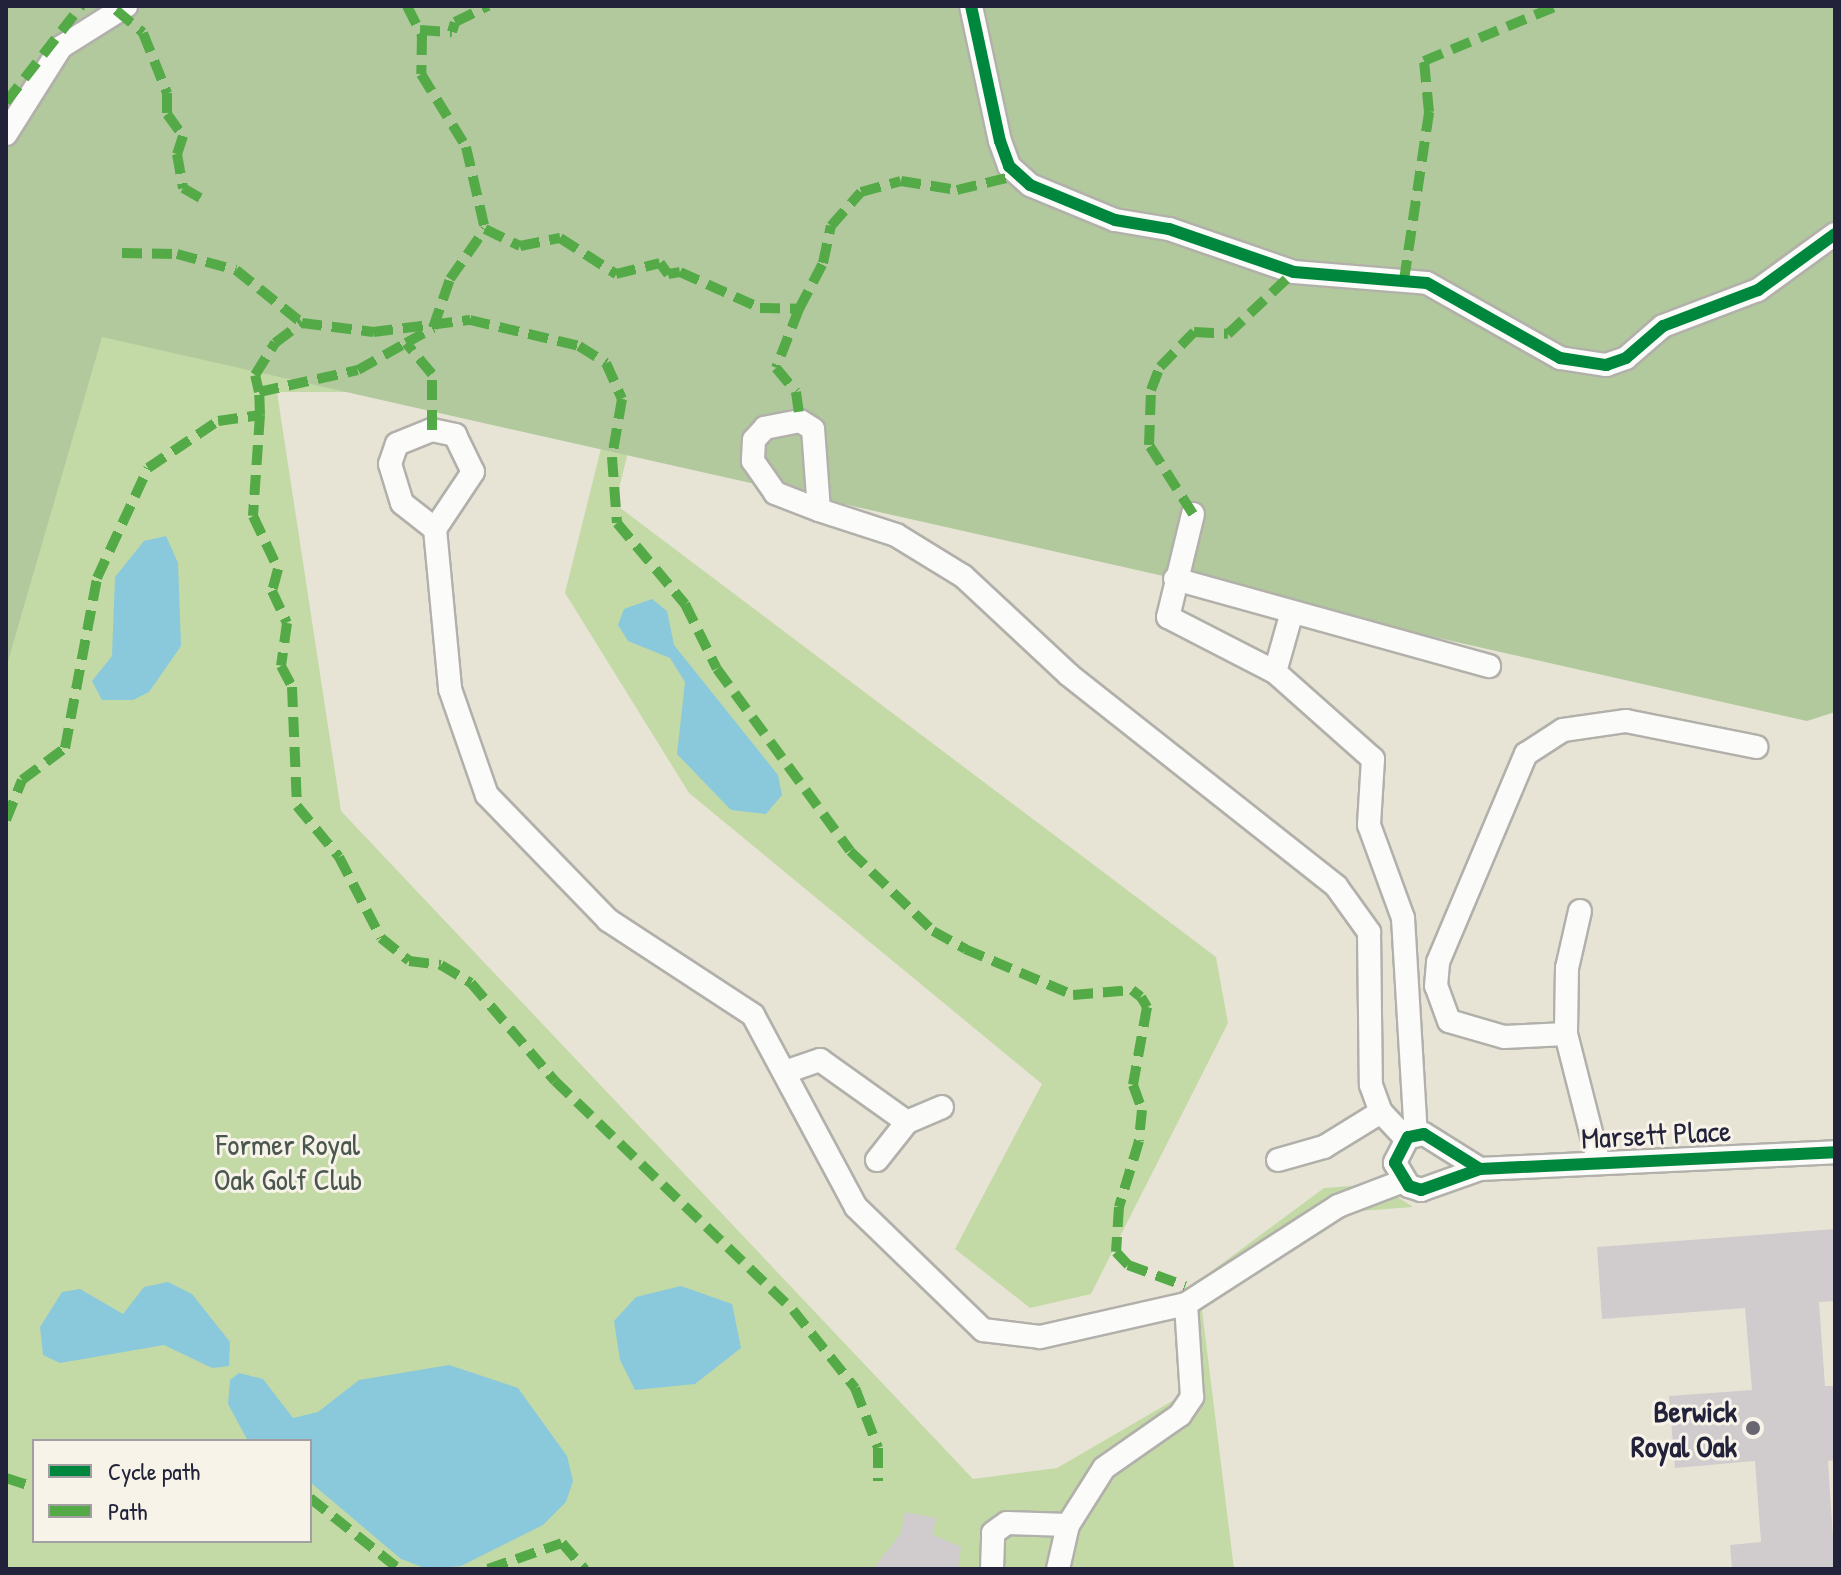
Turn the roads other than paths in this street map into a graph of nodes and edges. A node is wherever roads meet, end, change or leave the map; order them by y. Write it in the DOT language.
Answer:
graph roads {
  1 [pos="126,6"];
  2 [pos="971,6"];
  3 [pos="6,134"];
  4 [pos="1835,234"];
  5 [pos="819,510"];
  6 [pos="1193,514"];
  7 [pos="435,529"];
  8 [pos="1175,579"];
  9 [pos="1292,612"];
  10 [pos="1489,666"];
  11 [pos="1275,672"];
  12 [pos="1756,747"];
  13 [pos="1580,911"];
  14 [pos="1566,1034"];
  15 [pos="788,1071"];
  16 [pos="942,1107"];
  17 [pos="1381,1112"];
  18 [pos="907,1122"];
  19 [pos="1411,1138"];
  20 [pos="1835,1152"];
  21 [pos="877,1160"];
  22 [pos="1278,1160"];
  23 [pos="1599,1163"];
  24 [pos="1480,1169"];
  25 [pos="1403,1181"];
  26 [pos="1186,1304"];
  27 [pos="1068,1525"];
  28 [pos="992,1569"];
  29 [pos="1058,1569"];
  1 -- 3 [label="street"];
  2 -- 4 [label="street"];
  5 -- 17 [label="street"];
  6 -- 8 [label="street"];
  7 -- 7 [label="street"];
  7 -- 15 [label="street"];
  8 -- 9 [label="street"];
  8 -- 11 [label="street"];
  9 -- 10 [label="street"];
  9 -- 11 [label="street"];
  11 -- 19 [label="street"];
  12 -- 14 [label="street"];
  13 -- 14 [label="street"];
  14 -- 23 [label="street"];
  15 -- 18 [label="street"];
  15 -- 26 [label="street"];
  16 -- 18 [label="street"];
  17 -- 19 [label="street"];
  17 -- 22 [label="street"];
  18 -- 21 [label="street"];
  19 -- 24 [label="street"];
  19 -- 25 [label="street"];
  20 -- 23 [label="street, Marsett Place"];
  23 -- 24 [label="street, Marsett Place"];
  24 -- 25 [label="street, Marsett Place"];
  25 -- 26 [label="street"];
  26 -- 27 [label="street"];
  27 -- 28 [label="street"];
  27 -- 29 [label="street"];
}
